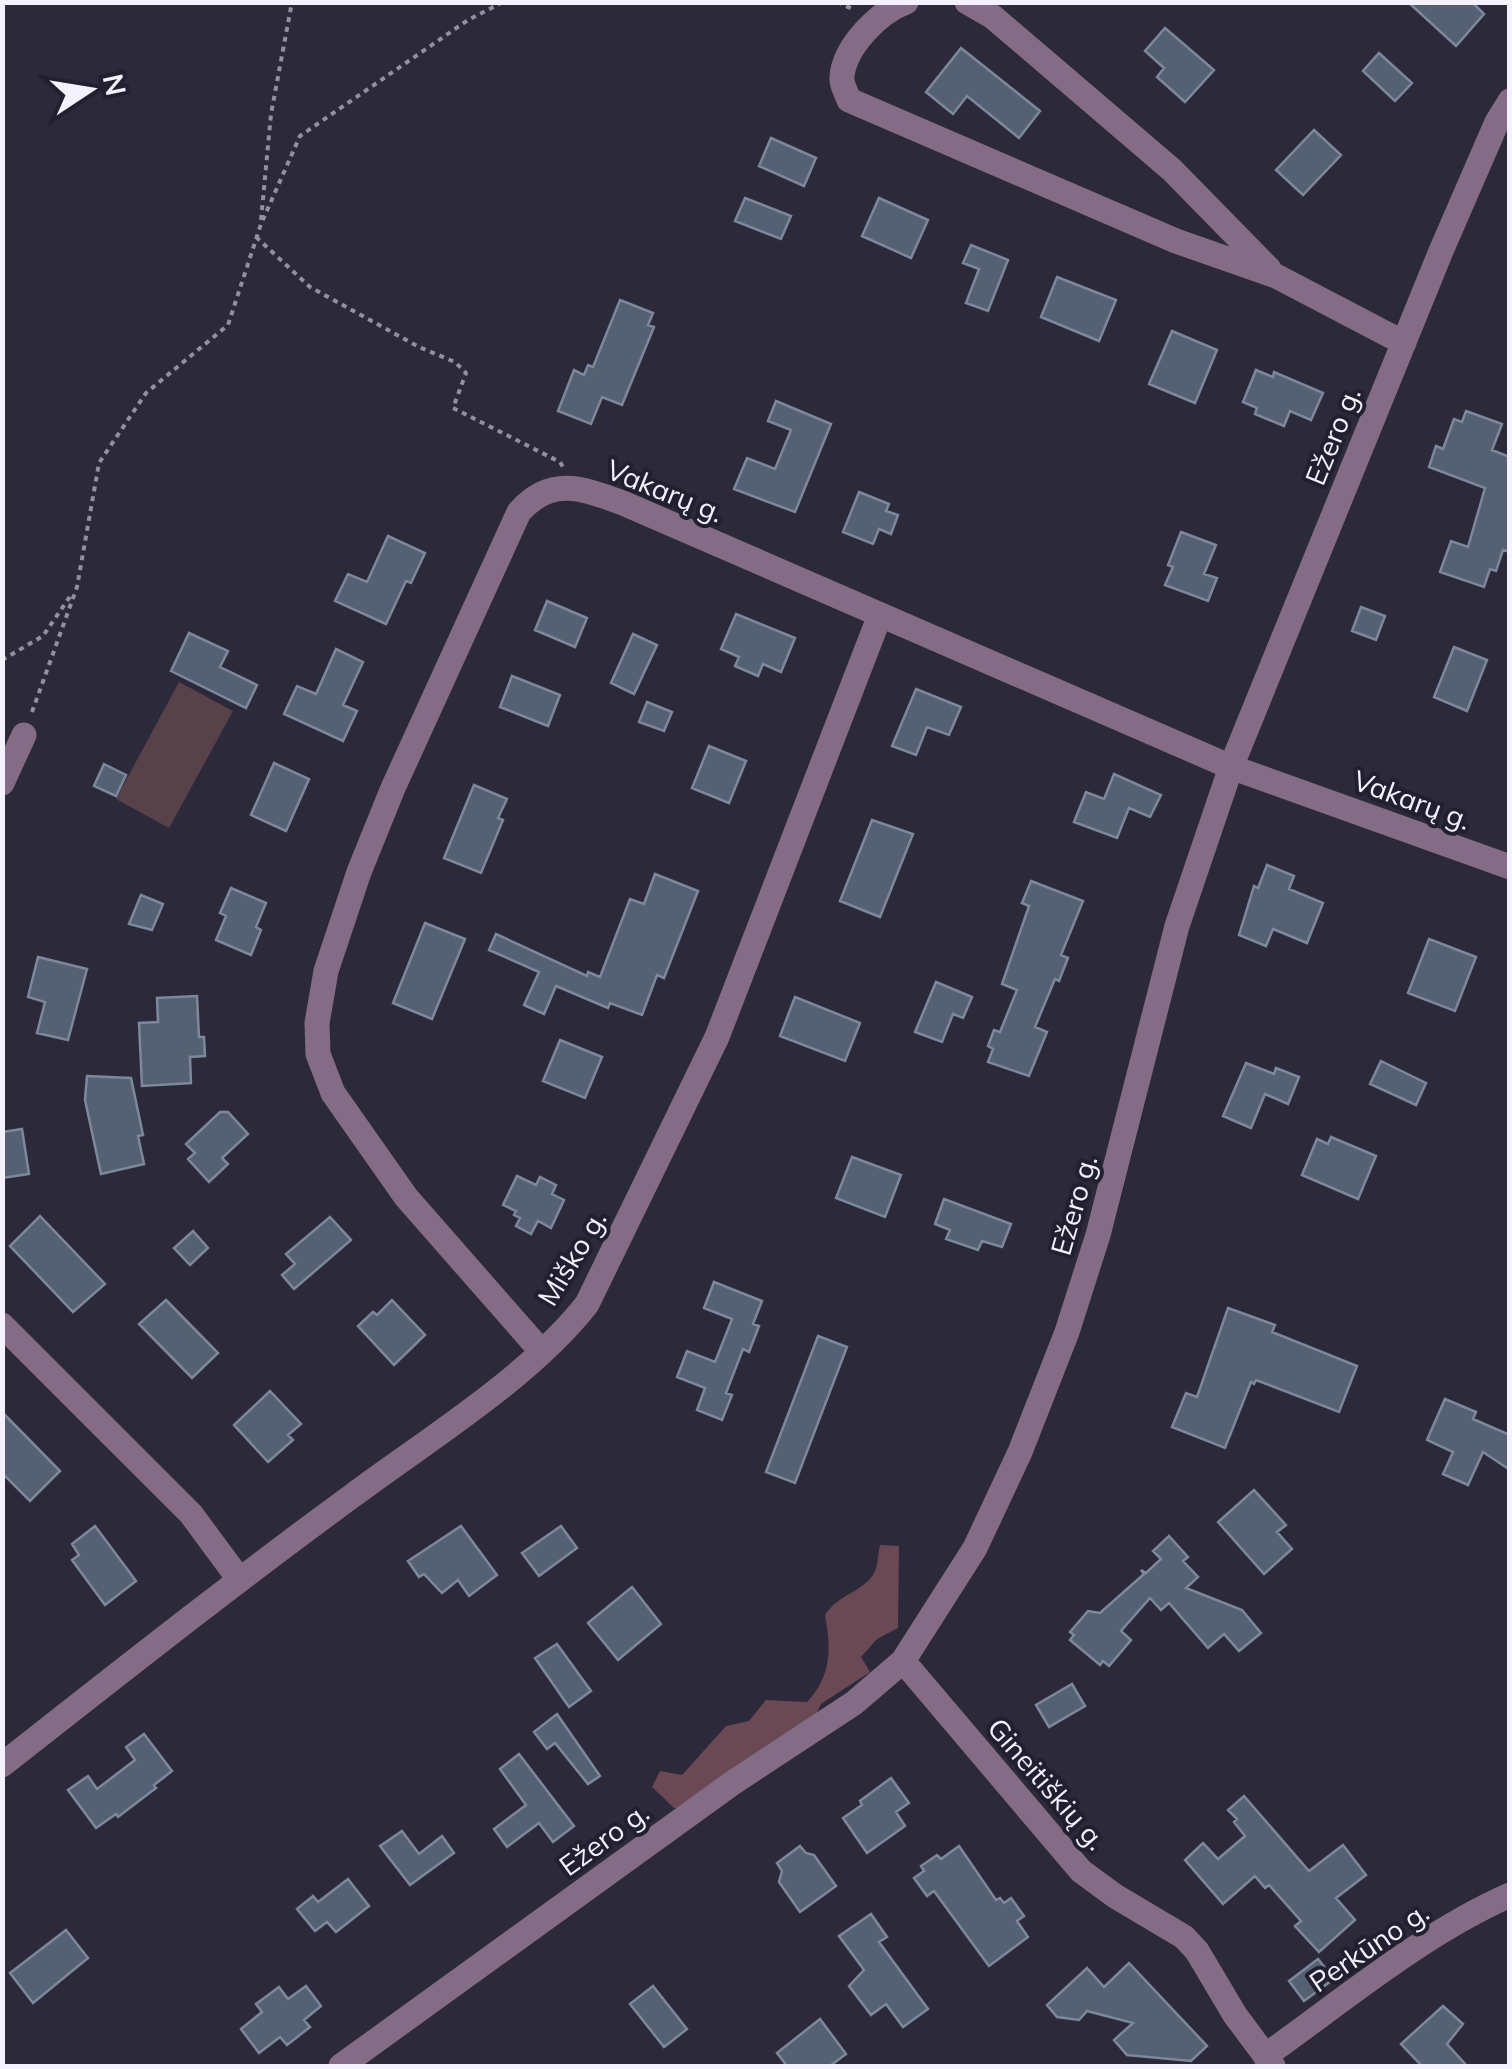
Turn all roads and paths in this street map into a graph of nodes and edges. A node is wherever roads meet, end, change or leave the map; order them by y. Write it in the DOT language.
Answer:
graph roads {
  1 [pos="292,2"];
  2 [pos="503,2"];
  3 [pos="906,2"];
  4 [pos="967,2"];
  5 [pos="1510,102"];
  6 [pos="261,224"];
  7 [pos="256,237"];
  8 [pos="1276,276"];
  9 [pos="1404,342"];
  10 [pos="573,489"];
  11 [pos="77,587"];
  12 [pos="880,615"];
  13 [pos="2,660"];
  14 [pos="24,735"];
  15 [pos="1230,767"];
  16 [pos="2,783"];
  17 [pos="1510,867"];
  18 [pos="2,1325"];
  19 [pos="541,1351"];
  20 [pos="239,1579"];
  21 [pos="903,1661"];
  22 [pos="2,1765"];
  23 [pos="1510,1894"];
  24 [pos="1269,2061"];
  25 [pos="341,2066"];
  1 -- 6 [label="path"];
  2 -- 6 [label="path"];
  3 -- 8 [label="street"];
  4 -- 8 [label="street"];
  5 -- 9 [label="street, Ežero g."];
  6 -- 7 [label="path"];
  7 -- 10 [label="path"];
  7 -- 11 [label="path"];
  8 -- 9 [label="street"];
  9 -- 15 [label="street, Ežero g."];
  10 -- 12 [label="street, Vakarų g."];
  10 -- 19 [label="street, Vakarų g."];
  11 -- 13 [label="path"];
  11 -- 14 [label="path"];
  12 -- 15 [label="street, Vakarų g."];
  12 -- 19 [label="street, Miško g."];
  14 -- 16 [label="street"];
  15 -- 17 [label="street, Vakarų g."];
  15 -- 21 [label="street, Ežero g."];
  18 -- 20 [label="street"];
  19 -- 20 [label="street, Miško g."];
  20 -- 22 [label="street, Miško g."];
  21 -- 24 [label="street, Gineitiškių g."];
  21 -- 25 [label="street, Ežero g."];
  23 -- 24 [label="street, Perkūno g."];
}
